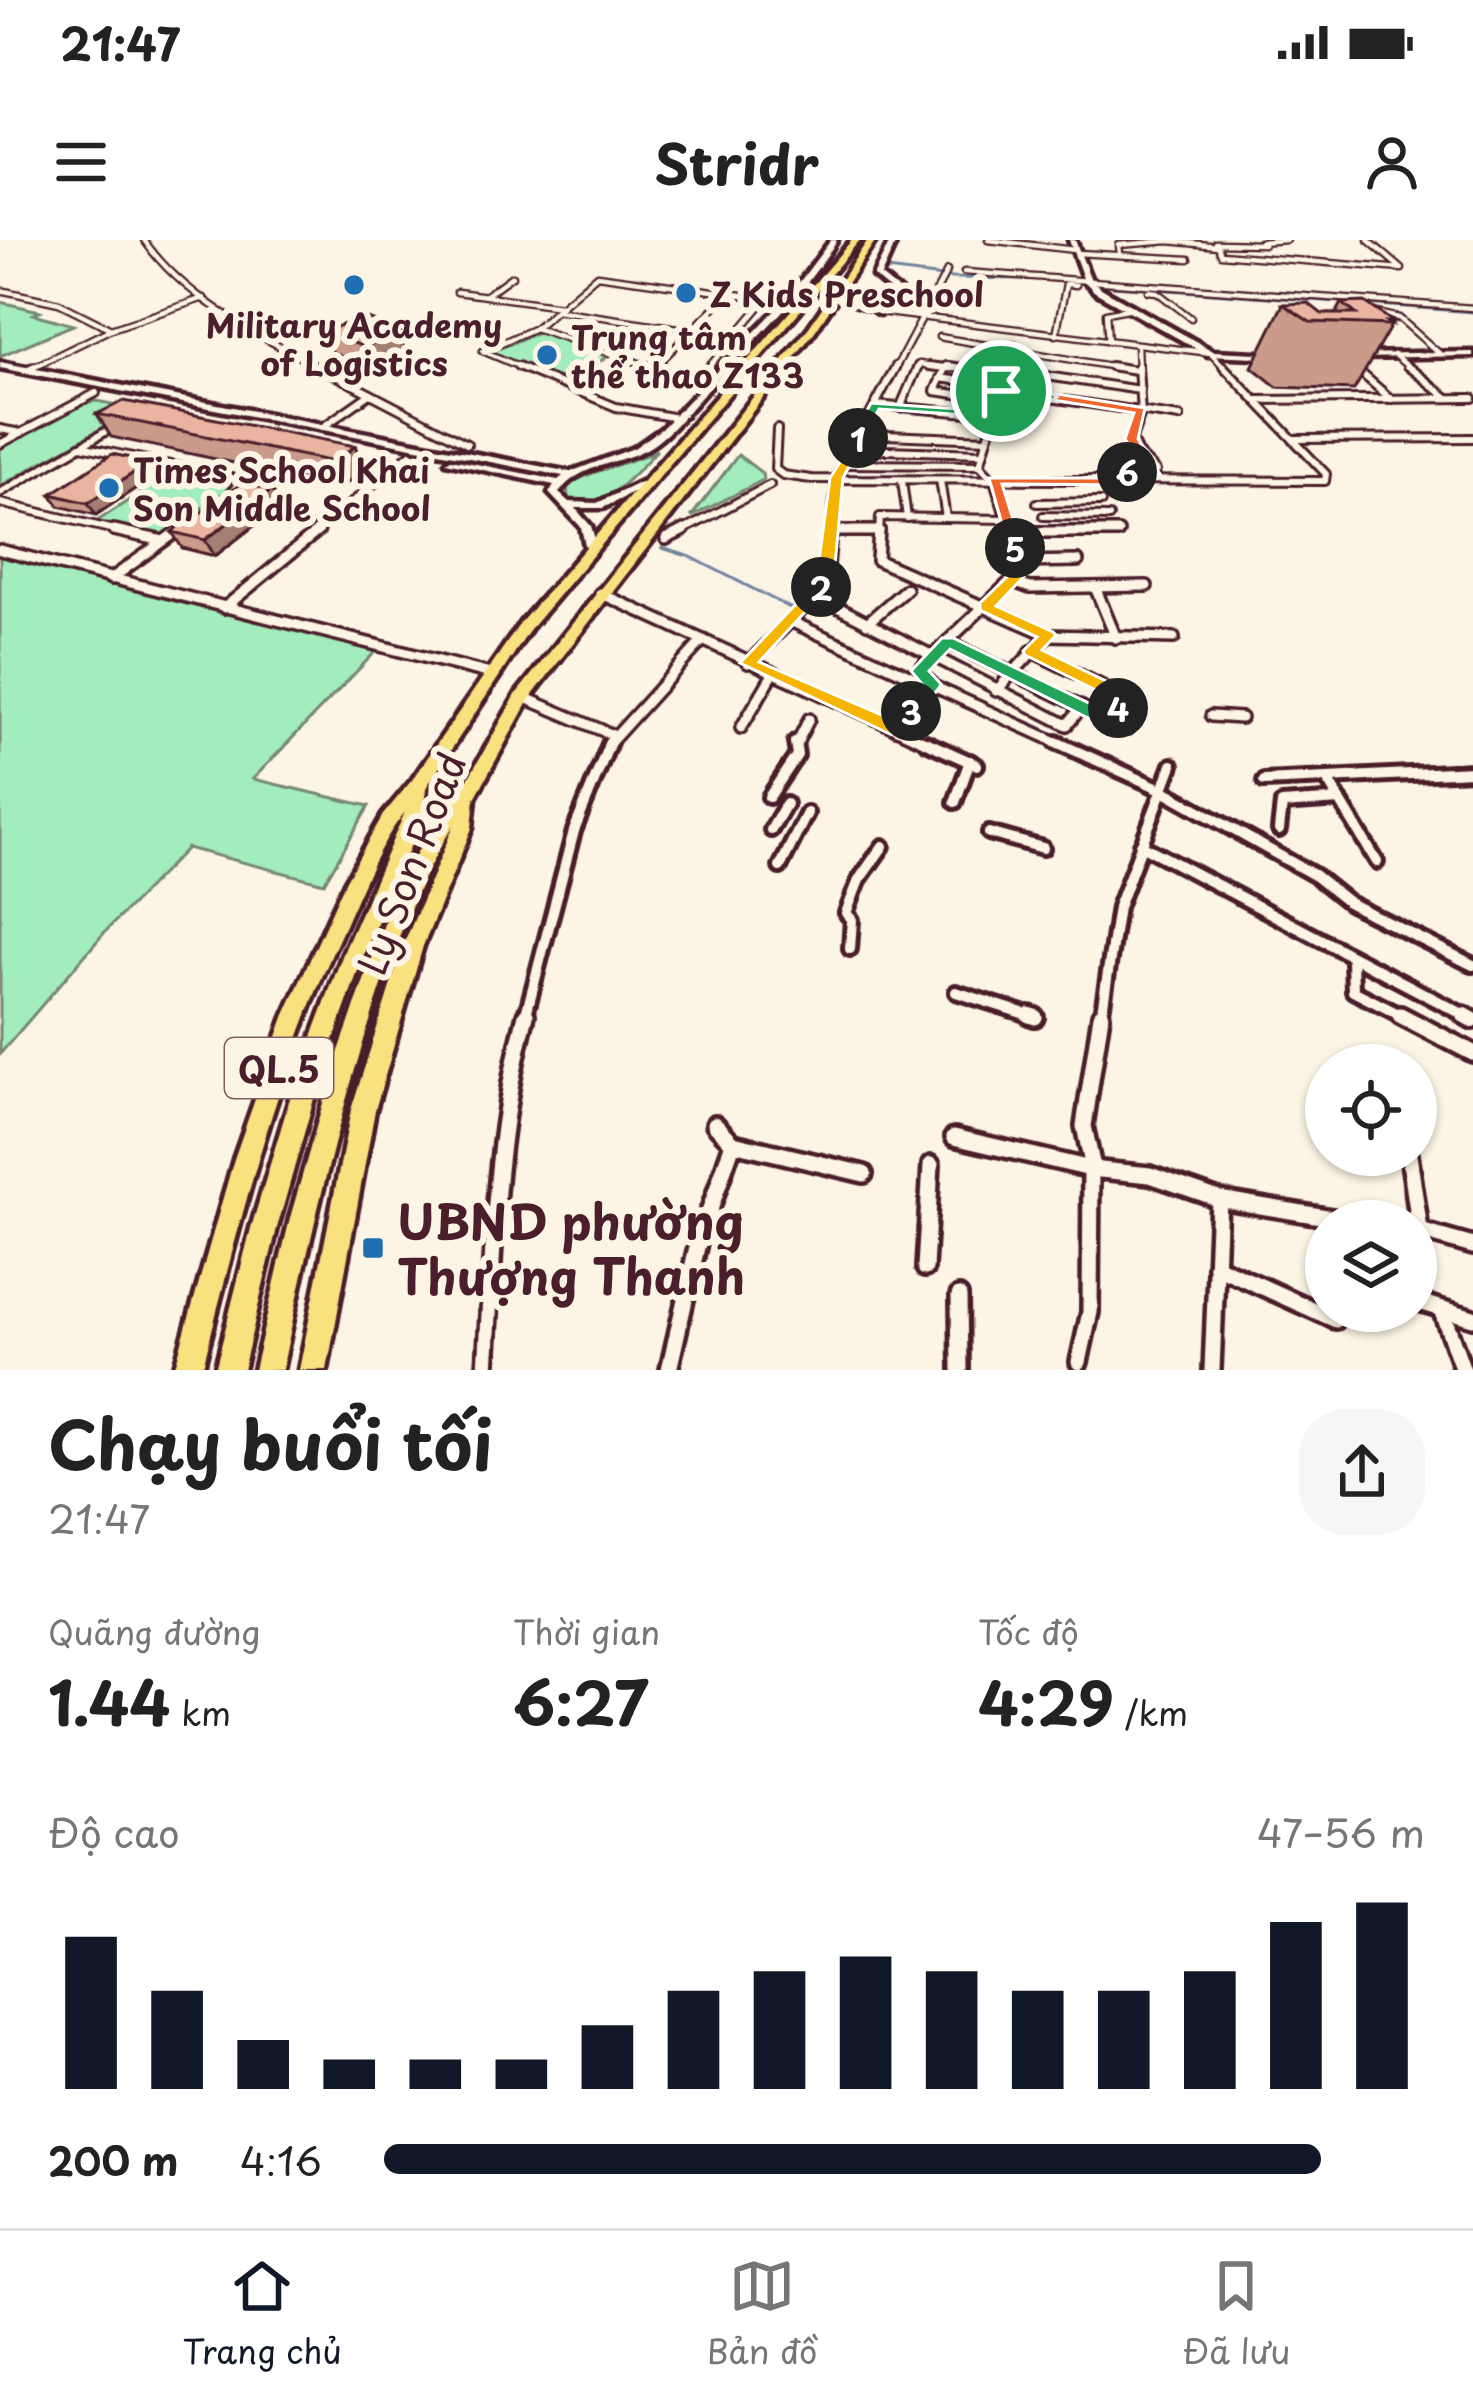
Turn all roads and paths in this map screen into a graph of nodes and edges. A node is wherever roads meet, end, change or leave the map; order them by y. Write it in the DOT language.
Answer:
graph roads {
  1 [pos="144,240"];
  2 [pos="894,240"];
  3 [pos="988,240"];
  4 [pos="999,240"];
  5 [pos="1286,240"];
  6 [pos="1367,240"];
  7 [pos="846,242"];
  8 [pos="1029,242"];
  9 [pos="1260,242"];
  10 [pos="876,243"];
  11 [pos="1048,243"];
  12 [pos="1215,243"];
  13 [pos="1075,248"];
  14 [pos="1120,254"];
  15 [pos="1389,256"];
  16 [pos="1189,259"];
  17 [pos="1356,263"];
  18 [pos="964,272"];
  19 [pos="512,275"];
  20 [pos="945,275"];
  21 [pos="1092,285"];
  22 [pos="0,290"];
  23 [pos="890,290"];
  24 [pos="457,292"];
  25 [pos="728,294"];
  26 [pos="486,296"];
  27 [pos="204,298"];
  28 [pos="766,299"];
  29 [pos="785,302"];
  30 [pos="831,303"];
  31 [pos="558,308"];
  32 [pos="1133,308"];
  33 [pos="1331,308"];
  34 [pos="1473,308"];
  35 [pos="879,312"];
  36 [pos="927,317"];
  37 [pos="1191,318"];
  38 [pos="535,328"];
  39 [pos="111,329"];
  40 [pos="692,330"];
  41 [pos="1023,330"];
  42 [pos="1056,334"];
  43 [pos="940,337"];
  44 [pos="1108,341"];
  45 [pos="1137,345"];
  46 [pos="1014,347"];
  47 [pos="1211,352"];
  48 [pos="1440,354"];
  49 [pos="1473,354"];
  50 [pos="1394,355"];
  51 [pos="1288,356"];
  52 [pos="1060,357"];
  53 [pos="1344,358"];
  54 [pos="0,365"];
  55 [pos="945,367"];
  56 [pos="26,370"];
  57 [pos="1136,370"];
  58 [pos="1006,372"];
  59 [pos="0,374"];
  60 [pos="1053,377"];
  61 [pos="940,378"];
  62 [pos="711,381"];
  63 [pos="109,386"];
  64 [pos="1002,389"];
  65 [pos="1141,391"];
  66 [pos="96,393"];
  67 [pos="370,394"];
  68 [pos="1047,396"];
  69 [pos="166,397"];
  70 [pos="1448,398"];
  71 [pos="1473,398"];
  72 [pos="1391,399"];
  73 [pos="997,400"];
  74 [pos="1256,400"];
  75 [pos="153,404"];
  76 [pos="875,405"];
  77 [pos="900,408"];
  78 [pos="1141,411"];
  79 [pos="992,415"];
  80 [pos="1180,417"];
  81 [pos="128,418"];
  82 [pos="677,418"];
  83 [pos="323,427"];
  84 [pos="0,429"];
  85 [pos="777,429"];
  86 [pos="21,433"];
  87 [pos="445,433"];
  88 [pos="860,434"];
  89 [pos="1473,438"];
  90 [pos="988,439"];
  91 [pos="1293,440"];
  92 [pos="0,444"];
  93 [pos="467,445"];
  94 [pos="81,446"];
  95 [pos="428,447"];
  96 [pos="852,449"];
  97 [pos="983,453"];
  98 [pos="410,454"];
  99 [pos="844,464"];
  100 [pos="980,465"];
  101 [pos="564,478"];
  102 [pos="836,478"];
  103 [pos="994,480"];
  104 [pos="902,481"];
  105 [pos="940,481"];
  106 [pos="1027,482"];
  107 [pos="1127,482"];
  108 [pos="645,484"];
  109 [pos="770,485"];
  110 [pos="0,493"];
  111 [pos="221,499"];
  112 [pos="560,501"];
  113 [pos="0,502"];
  114 [pos="1101,502"];
  115 [pos="1037,503"];
  116 [pos="1043,516"];
  117 [pos="1109,517"];
  118 [pos="907,518"];
  119 [pos="946,518"];
  120 [pos="1007,519"];
  121 [pos="191,521"];
  122 [pos="831,531"];
  123 [pos="879,531"];
  124 [pos="1011,532"];
  125 [pos="1050,532"];
  126 [pos="1118,532"];
  127 [pos="667,538"];
  128 [pos="163,541"];
  129 [pos="591,546"];
  130 [pos="0,550"];
  131 [pos="1078,561"];
  132 [pos="1018,562"];
  133 [pos="111,579"];
  134 [pos="1011,581"];
  135 [pos="1147,586"];
  136 [pos="1095,587"];
  137 [pos="906,590"];
  138 [pos="600,592"];
  139 [pos="816,596"];
  140 [pos="986,607"];
  141 [pos="224,608"];
  142 [pos="790,621"];
  143 [pos="867,623"];
  144 [pos="1048,635"];
  145 [pos="1116,638"];
  146 [pos="1174,638"];
  147 [pos="703,640"];
  148 [pos="948,642"];
  149 [pos="1031,651"];
  150 [pos="932,655"];
  151 [pos="748,663"];
  152 [pos="1012,673"];
  153 [pos="487,674"];
  154 [pos="772,674"];
  155 [pos="933,684"];
  156 [pos="996,691"];
  157 [pos="523,697"];
  158 [pos="1082,706"];
  159 [pos="1211,716"];
  160 [pos="809,718"];
  161 [pos="1241,718"];
  162 [pos="741,728"];
  163 [pos="896,729"];
  164 [pos="613,735"];
  165 [pos="1172,765"];
  166 [pos="1473,771"];
  167 [pos="1328,779"];
  168 [pos="1264,782"];
  169 [pos="417,786"];
  170 [pos="1161,789"];
  171 [pos="769,797"];
  172 [pos="466,798"];
  173 [pos="1340,800"];
  174 [pos="955,802"];
  175 [pos="786,804"];
  176 [pos="807,813"];
  177 [pos="770,830"];
  178 [pos="1279,830"];
  179 [pos="989,833"];
  180 [pos="1141,844"];
  181 [pos="883,846"];
  182 [pos="1043,848"];
  183 [pos="1377,862"];
  184 [pos="780,867"];
  185 [pos="850,949"];
  186 [pos="1352,959"];
  187 [pos="1473,965"];
  188 [pos="956,992"];
  189 [pos="1035,1017"];
  190 [pos="1473,1020"];
  191 [pos="1473,1053"];
  192 [pos="715,1124"];
  193 [pos="954,1137"];
  194 [pos="733,1143"];
  195 [pos="931,1165"];
  196 [pos="1092,1168"];
  197 [pos="864,1174"];
  198 [pos="1220,1198"];
  199 [pos="1305,1213"];
  200 [pos="1437,1236"];
  201 [pos="1473,1246"];
  202 [pos="1216,1266"];
  203 [pos="925,1268"];
  204 [pos="959,1296"];
  205 [pos="1305,1306"];
  206 [pos="1437,1308"];
  207 [pos="1441,1309"];
  208 [pos="1473,1318"];
  209 [pos="1079,1362"];
  210 [pos="188,1370"];
  211 [pos="229,1370"];
  212 [pos="268,1370"];
  213 [pos="313,1370"];
  214 [pos="486,1370"];
  215 [pos="669,1370"];
  216 [pos="960,1370"];
  217 [pos="1212,1370"];
  218 [pos="1463,1370"];
  1 -- 27 [label="street"];
  2 -- 23 [label="street"];
  3 -- 4 [label="street"];
  4 -- 8 [label="street"];
  5 -- 9 [label="street"];
  6 -- 15 [label="street"];
  7 -- 29 [label="street, Ly Son Road"];
  7 -- 108 [label="highway, Ly Son Road / QL.5"];
  8 -- 11 [label="street"];
  9 -- 12 [label="street"];
  10 -- 30 [label="highway, Ly Son Road / QL.5"];
  11 -- 13 [label="street"];
  12 -- 14 [label="street"];
  12 -- 17 [label="street"];
  13 -- 14 [label="street"];
  13 -- 21 [label="street"];
  14 -- 16 [label="street"];
  15 -- 17 [label="street"];
  15 -- 17 [label="street"];
  18 -- 21 [label="street"];
  19 -- 26 [label="street"];
  20 -- 36 [label="street"];
  21 -- 32 [label="street"];
  21 -- 34 [label="street"];
  21 -- 37 [label="street"];
  21 -- 42 [label="street"];
  22 -- 39 [label="street"];
  23 -- 35 [label="street"];
  23 -- 36 [label="street"];
  24 -- 26 [label="street"];
  25 -- 28 [label="street"];
  25 -- 31 [label="street"];
  25 -- 40 [label="street"];
  26 -- 31 [label="street"];
  27 -- 39 [label="street"];
  27 -- 67 [label="street"];
  28 -- 29 [label="street"];
  28 -- 62 [label="street"];
  29 -- 62 [label="street, Ly Son Road"];
  30 -- 35 [label="street"];
  30 -- 35 [label="street"];
  30 -- 138 [label="highway, Ly Son Road / QL.5"];
  31 -- 38 [label="street"];
  31 -- 40 [label="street"];
  32 -- 44 [label="street"];
  32 -- 47 [label="street"];
  33 -- 48 [label="street"];
  35 -- 36 [label="street"];
  36 -- 41 [label="street"];
  36 -- 76 [label="street"];
  38 -- 40 [label="street"];
  38 -- 82 [label="street"];
  39 -- 56 [label="street"];
  41 -- 42 [label="street"];
  41 -- 46 [label="street"];
  42 -- 44 [label="street"];
  43 -- 46 [label="street"];
  44 -- 45 [label="street"];
  45 -- 47 [label="street"];
  45 -- 57 [label="street"];
  46 -- 52 [label="street"];
  46 -- 58 [label="street"];
  47 -- 51 [label="street"];
  47 -- 74 [label="street"];
  48 -- 49 [label="street"];
  48 -- 50 [label="street"];
  50 -- 53 [label="street"];
  50 -- 70 [label="street"];
  52 -- 57 [label="street"];
  52 -- 60 [label="street"];
  53 -- 72 [label="street"];
  54 -- 56 [label="street"];
  55 -- 58 [label="street"];
  55 -- 61 [label="street"];
  55 -- 77 [label="street"];
  56 -- 63 [label="street"];
  57 -- 65 [label="street"];
  58 -- 60 [label="street"];
  58 -- 64 [label="street"];
  59 -- 66 [label="street"];
  60 -- 65 [label="street"];
  60 -- 68 [label="street"];
  61 -- 64 [label="street"];
  61 -- 73 [label="street"];
  62 -- 82 [label="street, Ly Son Road"];
  63 -- 66 [label="street"];
  63 -- 69 [label="street"];
  64 -- 68 [label="street"];
  64 -- 73 [label="street"];
  65 -- 78 [label="street"];
  66 -- 75 [label="street"];
  66 -- 86 [label="street"];
  67 -- 83 [label="street"];
  67 -- 87 [label="street"];
  68 -- 78 [label="street"];
  69 -- 75 [label="street"];
  69 -- 83 [label="street"];
  70 -- 71 [label="street"];
  70 -- 72 [label="street"];
  72 -- 74 [label="street"];
  73 -- 79 [label="street"];
  74 -- 91 [label="street"];
  75 -- 98 [label="street"];
  76 -- 77 [label="street"];
  76 -- 88 [label="street"];
  77 -- 79 [label="street"];
  78 -- 80 [label="street"];
  78 -- 107 [label="street"];
  79 -- 90 [label="street"];
  81 -- 94 [label="street"];
  82 -- 101 [label="street, Ly Son Road"];
  83 -- 95 [label="street"];
  84 -- 86 [label="street"];
  85 -- 102 [label="street"];
  86 -- 92 [label="street"];
  87 -- 93 [label="street"];
  87 -- 95 [label="street"];
  88 -- 90 [label="street"];
  88 -- 96 [label="street"];
  89 -- 91 [label="street"];
  90 -- 97 [label="street"];
  91 -- 107 [label="street"];
  94 -- 110 [label="street"];
  94 -- 111 [label="street"];
  95 -- 98 [label="street"];
  95 -- 101 [label="street"];
  96 -- 97 [label="street"];
  96 -- 99 [label="street"];
  97 -- 100 [label="street"];
  98 -- 101 [label="street"];
  98 -- 141 [label="street"];
  99 -- 100 [label="street"];
  99 -- 102 [label="street"];
  100 -- 103 [label="street"];
  101 -- 112 [label="street"];
  102 -- 104 [label="street"];
  102 -- 122 [label="street"];
  103 -- 105 [label="street"];
  103 -- 106 [label="street"];
  103 -- 120 [label="street"];
  104 -- 105 [label="street"];
  104 -- 118 [label="street"];
  105 -- 119 [label="street"];
  106 -- 107 [label="street"];
  106 -- 115 [label="street"];
  108 -- 112 [label="street, Ly Son Road"];
  108 -- 129 [label="highway, Ly Son Road / QL.5"];
  109 -- 127 [label="street"];
  112 -- 129 [label="street"];
  113 -- 128 [label="street"];
  114 -- 115 [label="street"];
  115 -- 116 [label="street"];
  116 -- 117 [label="street"];
  116 -- 125 [label="street"];
  118 -- 119 [label="street"];
  118 -- 123 [label="street"];
  119 -- 120 [label="street"];
  120 -- 124 [label="street"];
  121 -- 128 [label="street"];
  122 -- 123 [label="street"];
  122 -- 139 [label="street"];
  123 -- 140 [label="street"];
  124 -- 125 [label="street"];
  124 -- 132 [label="street"];
  125 -- 126 [label="street"];
  128 -- 133 [label="street"];
  129 -- 153 [label="highway, Ly Son Road / QL.5"];
  130 -- 133 [label="street"];
  131 -- 132 [label="street"];
  132 -- 134 [label="street"];
  133 -- 141 [label="street"];
  134 -- 136 [label="street"];
  134 -- 140 [label="street"];
  135 -- 136 [label="street"];
  136 -- 145 [label="street"];
  137 -- 143 [label="street"];
  138 -- 147 [label="street"];
  138 -- 157 [label="highway, Ly Son Road / QL.5"];
  139 -- 142 [label="street"];
  139 -- 143 [label="street"];
  140 -- 144 [label="street"];
  140 -- 148 [label="street"];
  141 -- 153 [label="street"];
  142 -- 151 [label="street"];
  142 -- 155 [label="street"];
  143 -- 150 [label="street"];
  144 -- 145 [label="street"];
  144 -- 149 [label="street"];
  145 -- 146 [label="street"];
  147 -- 151 [label="street"];
  147 -- 164 [label="street"];
  148 -- 150 [label="street"];
  148 -- 152 [label="street"];
  149 -- 152 [label="street"];
  149 -- 158 [label="street"];
  150 -- 155 [label="street"];
  150 -- 156 [label="street"];
  151 -- 154 [label="street"];
  152 -- 156 [label="street"];
  152 -- 158 [label="street"];
  153 -- 169 [label="highway, Ly Son Road / QL.5"];
  154 -- 162 [label="street"];
  154 -- 163 [label="street"];
  155 -- 163 [label="street"];
  155 -- 170 [label="street"];
  156 -- 158 [label="street"];
  157 -- 164 [label="street"];
  157 -- 172 [label="highway, Ly Son Road / QL.5"];
  159 -- 161 [label="street"];
  160 -- 171 [label="street"];
  163 -- 174 [label="street"];
  164 -- 214 [label="street"];
  165 -- 170 [label="street"];
  166 -- 167 [label="street"];
  167 -- 168 [label="street"];
  167 -- 173 [label="street"];
  169 -- 210 [label="highway, Ly Son Road / QL.5"];
  169 -- 211 [label="highway, QL.5"];
  170 -- 180 [label="street"];
  170 -- 187 [label="street"];
  172 -- 212 [label="highway, QL.5"];
  172 -- 213 [label="highway, Ly Son Road / QL.5"];
  173 -- 178 [label="street"];
  173 -- 183 [label="street"];
  175 -- 177 [label="street"];
  176 -- 184 [label="street"];
  179 -- 182 [label="street"];
  180 -- 186 [label="street"];
  180 -- 196 [label="street"];
  181 -- 185 [label="street"];
  186 -- 190 [label="street"];
  186 -- 191 [label="street"];
  188 -- 189 [label="street"];
  192 -- 194 [label="street"];
  193 -- 196 [label="street"];
  194 -- 197 [label="street"];
  194 -- 215 [label="street"];
  195 -- 203 [label="street"];
  196 -- 198 [label="street"];
  196 -- 209 [label="street"];
  198 -- 199 [label="street"];
  198 -- 202 [label="street"];
  200 -- 201 [label="street"];
  202 -- 205 [label="street"];
  202 -- 217 [label="street"];
  204 -- 216 [label="street"];
  206 -- 207 [label="street"];
  207 -- 208 [label="street"];
  207 -- 218 [label="street"];
}
